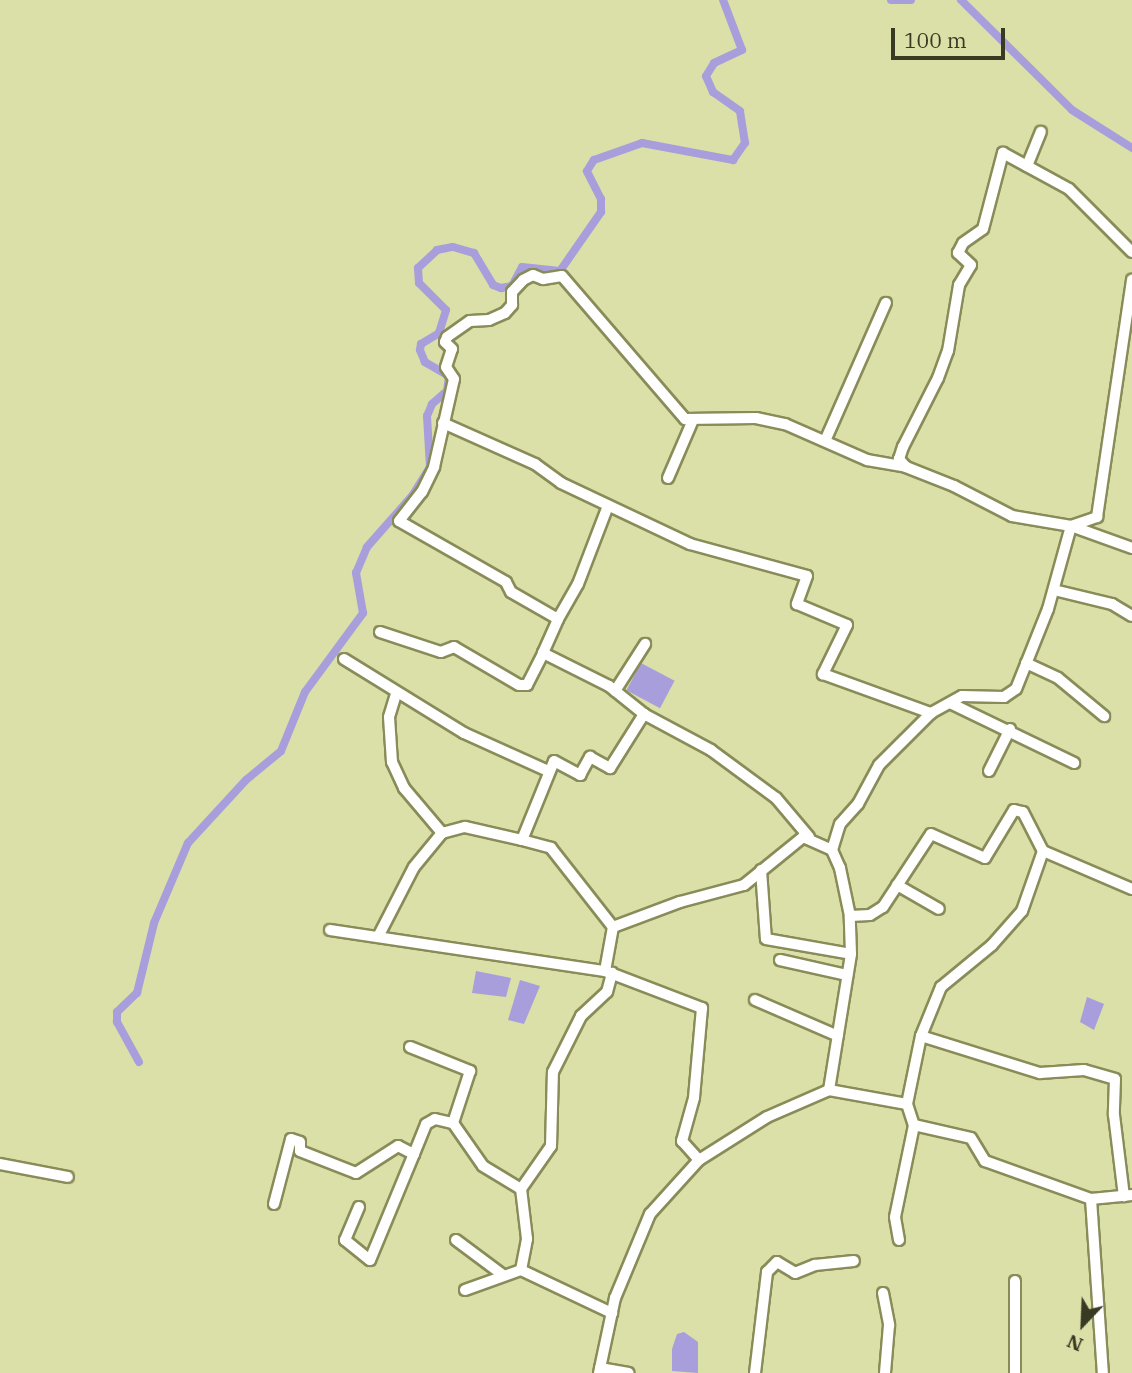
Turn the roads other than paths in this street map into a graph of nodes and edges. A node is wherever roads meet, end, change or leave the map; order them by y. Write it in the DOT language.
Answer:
graph roads {
  1 [pos="1041,132"];
  2 [pos="1027,166"];
  3 [pos="1132,252"];
  4 [pos="1132,280"];
  5 [pos="886,303"];
  6 [pos="693,420"];
  7 [pos="443,424"];
  8 [pos="825,441"];
  9 [pos="906,467"];
  10 [pos="668,478"];
  11 [pos="608,506"];
  12 [pos="1071,526"];
  13 [pos="1132,548"];
  14 [pos="1054,590"];
  15 [pos="1132,616"];
  16 [pos="558,619"];
  17 [pos="380,632"];
  18 [pos="645,644"];
  19 [pos="543,653"];
  20 [pos="344,659"];
  21 [pos="1026,663"];
  22 [pos="615,691"];
  23 [pos="396,694"];
  24 [pos="950,703"];
  25 [pos="931,713"];
  26 [pos="644,714"];
  27 [pos="1104,716"];
  28 [pos="1010,729"];
  29 [pos="1074,763"];
  30 [pos="548,771"];
  31 [pos="989,771"];
  32 [pos="442,833"];
  33 [pos="809,837"];
  34 [pos="522,840"];
  35 [pos="832,850"];
  36 [pos="1043,851"];
  37 [pos="761,870"];
  38 [pos="897,885"];
  39 [pos="1132,889"];
  40 [pos="939,909"];
  41 [pos="850,916"];
  42 [pos="613,927"];
  43 [pos="330,930"];
  44 [pos="379,935"];
  45 [pos="851,954"];
  46 [pos="780,960"];
  47 [pos="608,972"];
  48 [pos="847,975"];
  49 [pos="755,1000"];
  50 [pos="838,1036"];
  51 [pos="921,1036"];
  52 [pos="410,1047"];
  53 [pos="829,1090"];
  54 [pos="907,1104"];
  55 [pos="453,1123"];
  56 [pos="914,1125"];
  57 [pos="414,1154"];
  58 [pos="699,1160"];
  59 [pos="0,1164"];
  60 [pos="68,1177"];
  61 [pos="521,1189"];
  62 [pos="1128,1196"];
  63 [pos="1091,1199"];
  64 [pos="274,1204"];
  65 [pos="359,1207"];
  66 [pos="456,1240"];
  67 [pos="900,1240"];
  68 [pos="854,1261"];
  69 [pos="521,1270"];
  70 [pos="503,1275"];
  71 [pos="1015,1281"];
  72 [pos="464,1290"];
  73 [pos="883,1293"];
  74 [pos="612,1313"];
  75 [pos="600,1370"];
  76 [pos="629,1373"];
  77 [pos="755,1373"];
  78 [pos="885,1373"];
  79 [pos="1015,1373"];
  80 [pos="1103,1373"];
  1 -- 2 [label="street"];
  2 -- 3 [label="street"];
  2 -- 9 [label="street"];
  4 -- 12 [label="street"];
  5 -- 8 [label="street"];
  6 -- 7 [label="street"];
  6 -- 8 [label="street"];
  6 -- 10 [label="street"];
  7 -- 11 [label="street"];
  7 -- 16 [label="street"];
  8 -- 9 [label="street"];
  9 -- 12 [label="street"];
  11 -- 16 [label="street"];
  11 -- 25 [label="street"];
  12 -- 13 [label="street"];
  12 -- 14 [label="street"];
  14 -- 15 [label="street"];
  14 -- 21 [label="street"];
  16 -- 19 [label="street"];
  17 -- 19 [label="street"];
  18 -- 22 [label="street"];
  19 -- 22 [label="street"];
  20 -- 23 [label="street"];
  21 -- 24 [label="street"];
  21 -- 27 [label="street"];
  22 -- 26 [label="street"];
  23 -- 30 [label="street"];
  23 -- 32 [label="street"];
  24 -- 25 [label="street"];
  24 -- 28 [label="street"];
  25 -- 35 [label="street"];
  26 -- 30 [label="street"];
  26 -- 33 [label="street"];
  28 -- 29 [label="street"];
  28 -- 31 [label="street"];
  30 -- 34 [label="street"];
  32 -- 34 [label="street"];
  32 -- 44 [label="street"];
  33 -- 35 [label="street"];
  33 -- 37 [label="street"];
  34 -- 42 [label="street"];
  35 -- 41 [label="street"];
  36 -- 38 [label="street"];
  36 -- 39 [label="street"];
  36 -- 51 [label="street"];
  37 -- 42 [label="street"];
  37 -- 45 [label="street"];
  38 -- 40 [label="street"];
  38 -- 41 [label="street"];
  41 -- 45 [label="street"];
  42 -- 47 [label="street"];
  43 -- 44 [label="street"];
  44 -- 47 [label="street"];
  45 -- 48 [label="street"];
  46 -- 48 [label="street"];
  47 -- 58 [label="street"];
  47 -- 61 [label="street"];
  48 -- 50 [label="street"];
  49 -- 50 [label="street"];
  50 -- 53 [label="street"];
  51 -- 54 [label="street"];
  51 -- 62 [label="street"];
  52 -- 55 [label="street"];
  53 -- 54 [label="street"];
  53 -- 58 [label="street"];
  54 -- 56 [label="street"];
  55 -- 57 [label="street"];
  55 -- 61 [label="street"];
  56 -- 63 [label="street"];
  56 -- 67 [label="street"];
  57 -- 64 [label="street"];
  57 -- 65 [label="street"];
  58 -- 74 [label="street"];
  59 -- 60 [label="street"];
  61 -- 69 [label="street"];
  62 -- 63 [label="street"];
  63 -- 80 [label="street"];
  66 -- 70 [label="street"];
  68 -- 77 [label="street"];
  69 -- 70 [label="street"];
  69 -- 74 [label="street"];
  70 -- 72 [label="street"];
  71 -- 79 [label="street"];
  73 -- 78 [label="street"];
  74 -- 75 [label="street"];
  75 -- 76 [label="street"];
}
